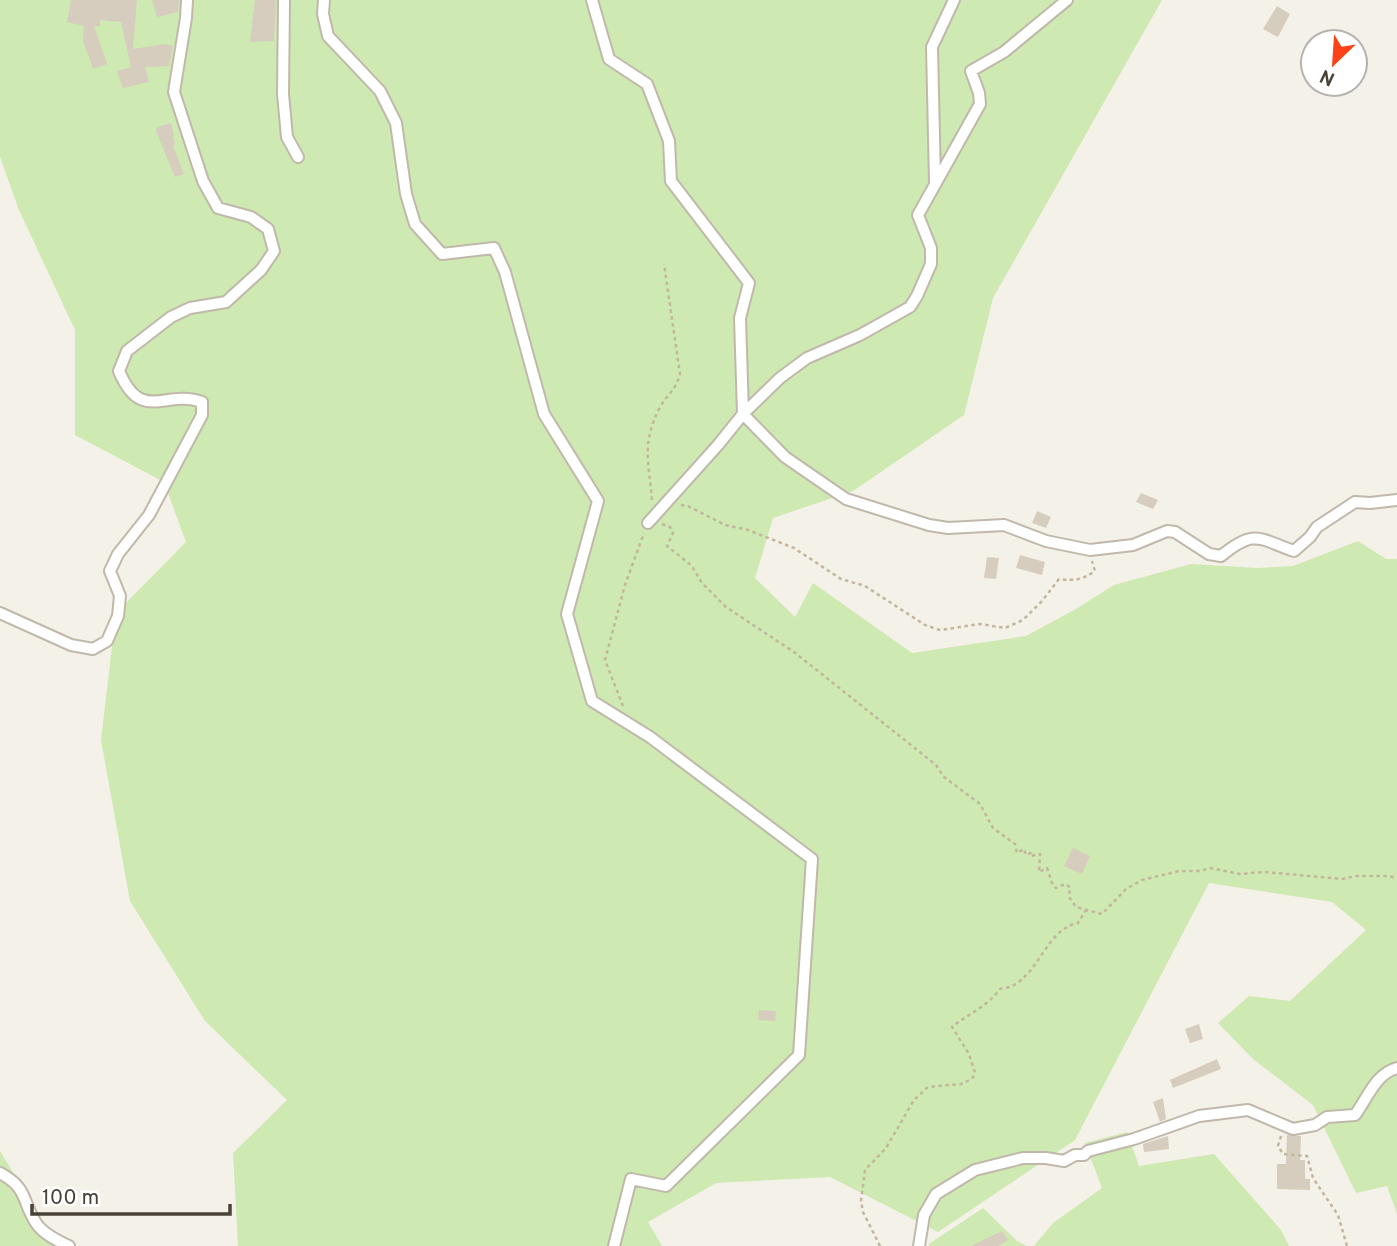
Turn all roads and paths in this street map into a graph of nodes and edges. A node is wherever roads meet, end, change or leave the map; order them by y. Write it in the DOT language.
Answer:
graph roads {
  1 [pos="187,0"];
  2 [pos="284,0"];
  3 [pos="324,0"];
  4 [pos="592,0"];
  5 [pos="954,0"];
  6 [pos="1068,0"];
  7 [pos="298,157"];
  8 [pos="935,185"];
  9 [pos="664,264"];
  10 [pos="743,414"];
  11 [pos="1397,500"];
  12 [pos="677,505"];
  13 [pos="648,523"];
  14 [pos="1068,547"];
  15 [pos="0,612"];
  16 [pos="631,725"];
  17 [pos="1397,878"];
  18 [pos="1086,910"];
  19 [pos="1397,1068"];
  20 [pos="1283,1125"];
  21 [pos="0,1173"];
  22 [pos="69,1246"];
  23 [pos="614,1246"];
  24 [pos="880,1246"];
  25 [pos="919,1246"];
  26 [pos="1347,1246"];
  1 -- 15 [label="street"];
  2 -- 7 [label="street"];
  3 -- 16 [label="street"];
  4 -- 10 [label="street"];
  5 -- 8 [label="street"];
  6 -- 8 [label="street"];
  8 -- 10 [label="street"];
  9 -- 13 [label="path"];
  10 -- 13 [label="street"];
  10 -- 14 [label="street"];
  11 -- 14 [label="street"];
  12 -- 14 [label="path"];
  13 -- 16 [label="path"];
  13 -- 18 [label="path"];
  16 -- 23 [label="street"];
  17 -- 18 [label="path"];
  18 -- 24 [label="path"];
  19 -- 20 [label="street"];
  20 -- 25 [label="street"];
  20 -- 26 [label="path"];
  21 -- 22 [label="street"];
}
